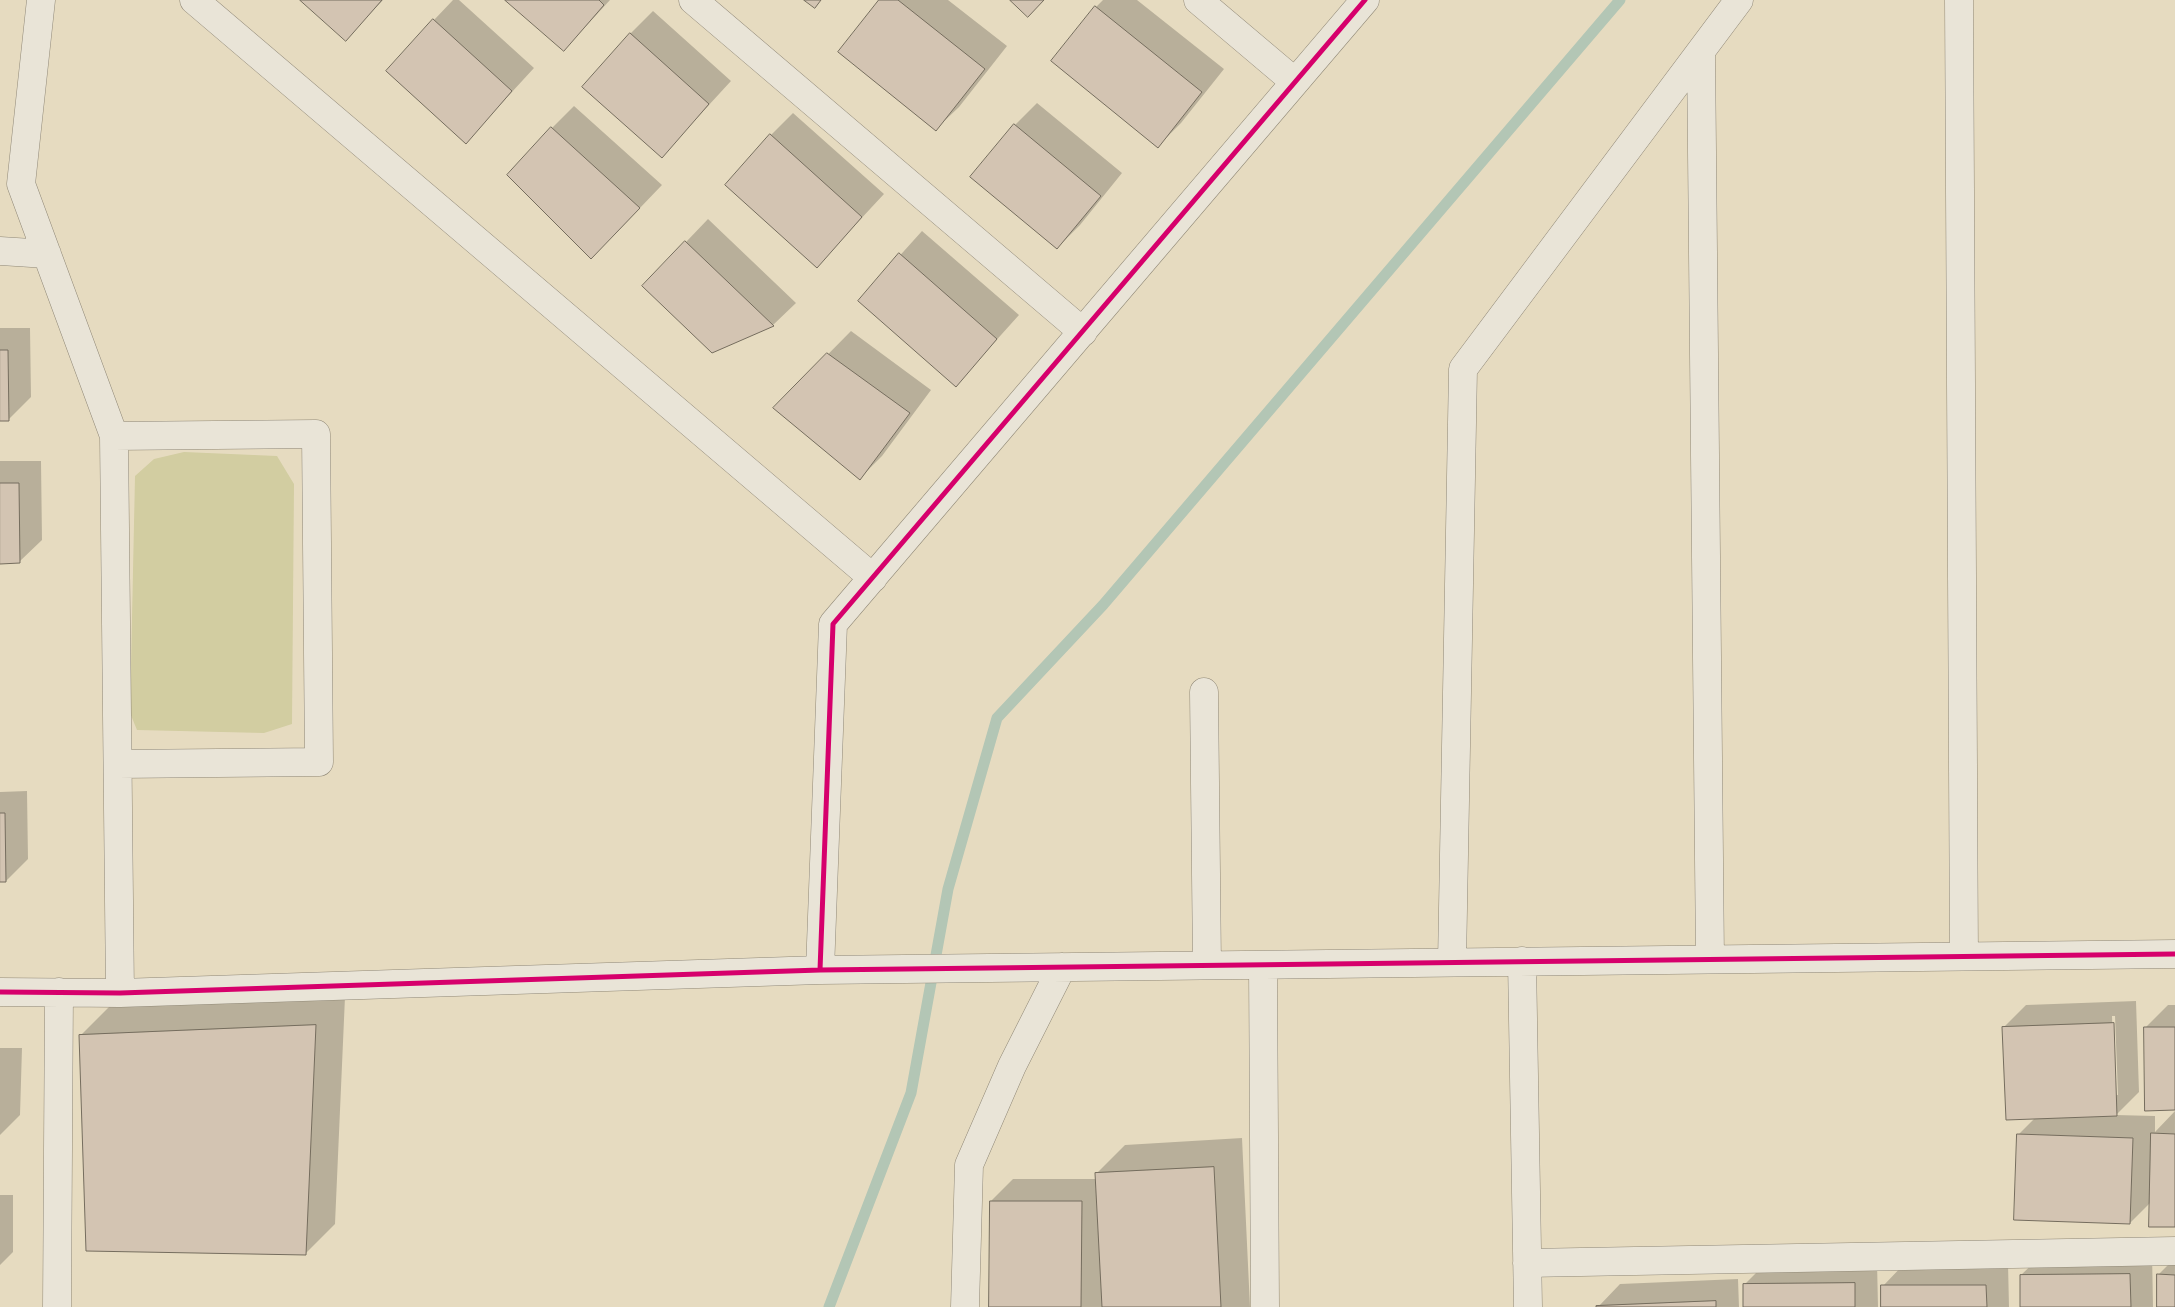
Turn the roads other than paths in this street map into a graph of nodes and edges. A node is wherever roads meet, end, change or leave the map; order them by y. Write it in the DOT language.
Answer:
graph roads {
  1 [pos="41,0"];
  2 [pos="194,0"];
  3 [pos="694,0"];
  4 [pos="1198,0"];
  5 [pos="1365,0"];
  6 [pos="1739,0"];
  7 [pos="1959,0"];
  8 [pos="1701,51"];
  9 [pos="1295,82"];
  10 [pos="0,251"];
  11 [pos="47,254"];
  12 [pos="1083,332"];
  13 [pos="114,436"];
  14 [pos="873,578"];
  15 [pos="1204,692"];
  16 [pos="118,764"];
  17 [pos="2175,954"];
  18 [pos="1964,956"];
  19 [pos="1710,959"];
  20 [pos="1522,961"];
  21 [pos="1452,962"];
  22 [pos="1207,965"];
  23 [pos="1263,965"];
  24 [pos="1062,967"];
  25 [pos="820,970"];
  26 [pos="0,992"];
  27 [pos="59,992"];
  28 [pos="120,993"];
  29 [pos="2175,1251"];
  30 [pos="1527,1263"];
  31 [pos="57,1307"];
  32 [pos="965,1307"];
  33 [pos="1264,1307"];
  34 [pos="1528,1307"];
  1 -- 11 [label="street"];
  2 -- 14 [label="street"];
  3 -- 12 [label="street"];
  4 -- 9 [label="street"];
  5 -- 9 [label="street"];
  6 -- 8 [label="street"];
  7 -- 18 [label="street"];
  8 -- 19 [label="street"];
  8 -- 21 [label="street"];
  9 -- 12 [label="street"];
  10 -- 11 [label="street"];
  11 -- 13 [label="street"];
  12 -- 14 [label="street"];
  13 -- 16 [label="street"];
  13 -- 16 [label="street"];
  14 -- 25 [label="street"];
  15 -- 22 [label="street"];
  16 -- 28 [label="street"];
  17 -- 18 [label="street"];
  18 -- 19 [label="street"];
  19 -- 20 [label="street"];
  20 -- 21 [label="street"];
  20 -- 30 [label="street"];
  21 -- 23 [label="street"];
  22 -- 23 [label="street"];
  22 -- 24 [label="street"];
  23 -- 33 [label="street"];
  24 -- 25 [label="street"];
  24 -- 32 [label="street"];
  25 -- 28 [label="street"];
  26 -- 27 [label="street"];
  27 -- 28 [label="street"];
  27 -- 31 [label="street"];
  29 -- 30 [label="street"];
  30 -- 34 [label="street"];
}
